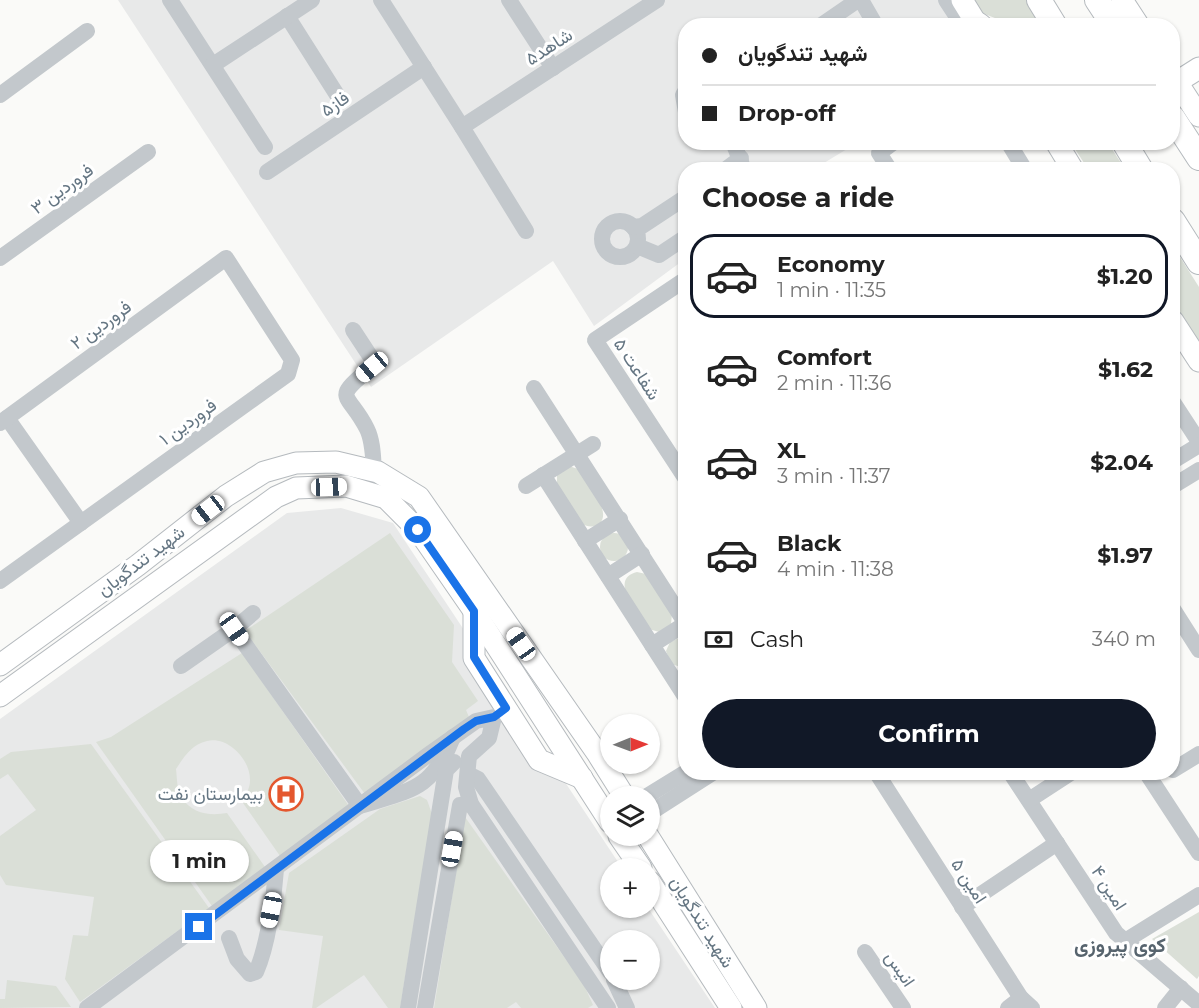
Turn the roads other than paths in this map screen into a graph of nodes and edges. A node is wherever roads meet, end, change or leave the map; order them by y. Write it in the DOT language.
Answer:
graph roads {
  1 [pos="170,0"];
  2 [pos="381,0"];
  3 [pos="509,0"];
  4 [pos="859,0"];
  5 [pos="946,0"];
  6 [pos="962,0"];
  7 [pos="1039,0"];
  8 [pos="1097,0"];
  9 [pos="1122,0"];
  10 [pos="648,2"];
  11 [pos="298,6"];
  12 [pos="832,18"];
  13 [pos="871,18"];
  14 [pos="967,18"];
  15 [pos="971,18"];
  16 [pos="1050,18"];
  17 [pos="1108,18"];
  18 [pos="1134,18"];
  19 [pos="87,31"];
  20 [pos="213,65"];
  21 [pos="424,67"];
  22 [pos="553,68"];
  23 [pos="1199,68"];
  24 [pos="1180,77"];
  25 [pos="1180,87"];
  26 [pos="0,95"];
  27 [pos="339,98"];
  28 [pos="1199,116"];
  29 [pos="462,127"];
  30 [pos="1180,129"];
  31 [pos="264,147"];
  32 [pos="883,150"];
  33 [pos="148,152"];
  34 [pos="1199,158"];
  35 [pos="885,162"];
  36 [pos="267,172"];
  37 [pos="678,202"];
  38 [pos="633,227"];
  39 [pos="526,231"];
  40 [pos="1180,232"];
  41 [pos="678,242"];
  42 [pos="637,246"];
  43 [pos="0,258"];
  44 [pos="226,258"];
  45 [pos="1199,262"];
  46 [pos="678,284"];
  47 [pos="353,330"];
  48 [pos="1180,332"];
  49 [pos="1199,362"];
  50 [pos="534,388"];
  51 [pos="1180,413"];
  52 [pos="4,421"];
  53 [pos="1199,443"];
  54 [pos="593,444"];
  55 [pos="577,453"];
  56 [pos="1180,456"];
  57 [pos="678,467"];
  58 [pos="1199,470"];
  59 [pos="374,471"];
  60 [pos="264,472"];
  61 [pos="543,475"];
  62 [pos="1180,482"];
  63 [pos="526,486"];
  64 [pos="276,496"];
  65 [pos="620,519"];
  66 [pos="81,523"];
  67 [pos="425,524"];
  68 [pos="585,540"];
  69 [pos="642,554"];
  70 [pos="608,576"];
  71 [pos="0,581"];
  72 [pos="474,611"];
  73 [pos="678,613"];
  74 [pos="253,614"];
  75 [pos="1180,620"];
  76 [pos="678,628"];
  77 [pos="234,629"];
  78 [pos="652,645"];
  79 [pos="1199,650"];
  80 [pos="0,665"];
  81 [pos="181,666"];
  82 [pos="678,677"];
  83 [pos="546,680"];
  84 [pos="528,694"];
  85 [pos="0,696"];
  86 [pos="491,721"];
  87 [pos="1199,754"];
  88 [pos="469,756"];
  89 [pos="1180,766"];
  90 [pos="678,777"];
  91 [pos="582,778"];
  92 [pos="466,779"];
  93 [pos="702,780"];
  94 [pos="881,780"];
  95 [pos="1015,780"];
  96 [pos="1060,780"];
  97 [pos="1150,780"];
  98 [pos="618,786"];
  99 [pos="660,788"];
  100 [pos="1029,800"];
  101 [pos="471,804"];
  102 [pos="360,806"];
  103 [pos="600,806"];
  104 [pos="660,807"];
  105 [pos="1057,843"];
  106 [pos="654,846"];
  107 [pos="1199,854"];
  108 [pos="276,869"];
  109 [pos="1199,895"];
  110 [pos="660,898"];
  111 [pos="962,907"];
  112 [pos="229,938"];
  113 [pos="1125,941"];
  114 [pos="865,952"];
  115 [pos="600,957"];
  116 [pos="1181,988"];
  117 [pos="609,998"];
  118 [pos="1199,1004"];
  119 [pos="1020,1005"];
  120 [pos="87,1008"];
  121 [pos="408,1008"];
  122 [pos="425,1008"];
  123 [pos="627,1008"];
  124 [pos="731,1008"];
  125 [pos="756,1008"];
  126 [pos="903,1008"];
  127 [pos="1165,1008"];
  1 -- 20 [label="street"];
  2 -- 21 [label="street"];
  3 -- 22 [label="street"];
  4 -- 12 [label="street"];
  4 -- 13 [label="street"];
  5 -- 14 [label="street"];
  6 -- 15 [label="main road"];
  7 -- 16 [label="highway"];
  8 -- 17 [label="highway"];
  9 -- 18 [label="main road"];
  10 -- 22 [label="street, شاهد۵"];
  11 -- 20 [label="street"];
  11 -- 27 [label="street"];
  19 -- 26 [label="street"];
  20 -- 31 [label="street"];
  21 -- 29 [label="street"];
  21 -- 36 [label="street, فاز۵"];
  22 -- 29 [label="street, شاهد۵"];
  23 -- 24 [label="main road"];
  25 -- 28 [label="main road"];
  29 -- 39 [label="street"];
  30 -- 34 [label="highway"];
  32 -- 35 [label="street"];
  33 -- 43 [label="street, فروردین ۳"];
  37 -- 38 [label="street"];
  38 -- 42 [label="street"];
  38 -- 42 [label="street"];
  40 -- 45 [label="highway"];
  41 -- 42 [label="street"];
  44 -- 52 [label="street, فروردین ۲"];
  44 -- 66 [label="street, فروردین ۱"];
  46 -- 57 [label="street, شفاعت ۵"];
  47 -- 59 [label="street"];
  48 -- 49 [label="main road"];
  50 -- 55 [label="street"];
  51 -- 53 [label="street"];
  52 -- 66 [label="street"];
  53 -- 56 [label="street"];
  54 -- 55 [label="street"];
  55 -- 61 [label="street"];
  55 -- 65 [label="street"];
  58 -- 62 [label="street"];
  59 -- 60 [label="main road, شهید تندگویان"];
  59 -- 67 [label="main road, شهید تندگویان"];
  60 -- 64 [label="main road"];
  60 -- 80 [label="main road, شهید تندگویان"];
  61 -- 63 [label="street"];
  61 -- 68 [label="street"];
  64 -- 67 [label="main road, شهید تندگویان"];
  64 -- 85 [label="main road, شهید تندگویان"];
  65 -- 68 [label="street"];
  65 -- 69 [label="street"];
  66 -- 71 [label="street, فروردین ۱"];
  67 -- 72 [label="main road, شهید تندگویان"];
  67 -- 83 [label="main road, شهید تندگویان"];
  68 -- 70 [label="street"];
  69 -- 70 [label="street"];
  69 -- 73 [label="street"];
  70 -- 78 [label="street"];
  72 -- 84 [label="main road, شهید تندگویان"];
  72 -- 86 [label="main road"];
  74 -- 77 [label="street"];
  75 -- 79 [label="street"];
  76 -- 78 [label="street"];
  77 -- 81 [label="street"];
  77 -- 102 [label="street"];
  78 -- 82 [label="street"];
  83 -- 84 [label="main road"];
  83 -- 98 [label="main road, شهید تندگویان"];
  84 -- 86 [label="main road"];
  84 -- 91 [label="main road, شهید تندگویان"];
  86 -- 88 [label="street"];
  86 -- 91 [label="main road"];
  86 -- 102 [label="street"];
  87 -- 89 [label="street"];
  88 -- 92 [label="street"];
  88 -- 121 [label="street"];
  90 -- 99 [label="street"];
  91 -- 103 [label="main road, شهید تندگویان"];
  92 -- 101 [label="street"];
  92 -- 115 [label="street"];
  93 -- 104 [label="street"];
  94 -- 111 [label="street, امین ۵"];
  95 -- 100 [label="street, امین ۴"];
  96 -- 100 [label="street"];
  97 -- 107 [label="street"];
  100 -- 105 [label="street, امین ۴"];
  101 -- 117 [label="street"];
  101 -- 122 [label="street"];
  102 -- 108 [label="street"];
  105 -- 111 [label="street"];
  105 -- 113 [label="street, امین ۴"];
  106 -- 125 [label="main road, شهید تندگویان"];
  108 -- 112 [label="street"];
  108 -- 120 [label="street"];
  109 -- 113 [label="street"];
  110 -- 124 [label="main road, شهید تندگویان"];
  111 -- 119 [label="street, امین ۵"];
  113 -- 116 [label="street, امین ۴"];
  114 -- 126 [label="street, انیس"];
  116 -- 118 [label="street, امین ۴"];
  116 -- 127 [label="street"];
  117 -- 123 [label="street"];
}
